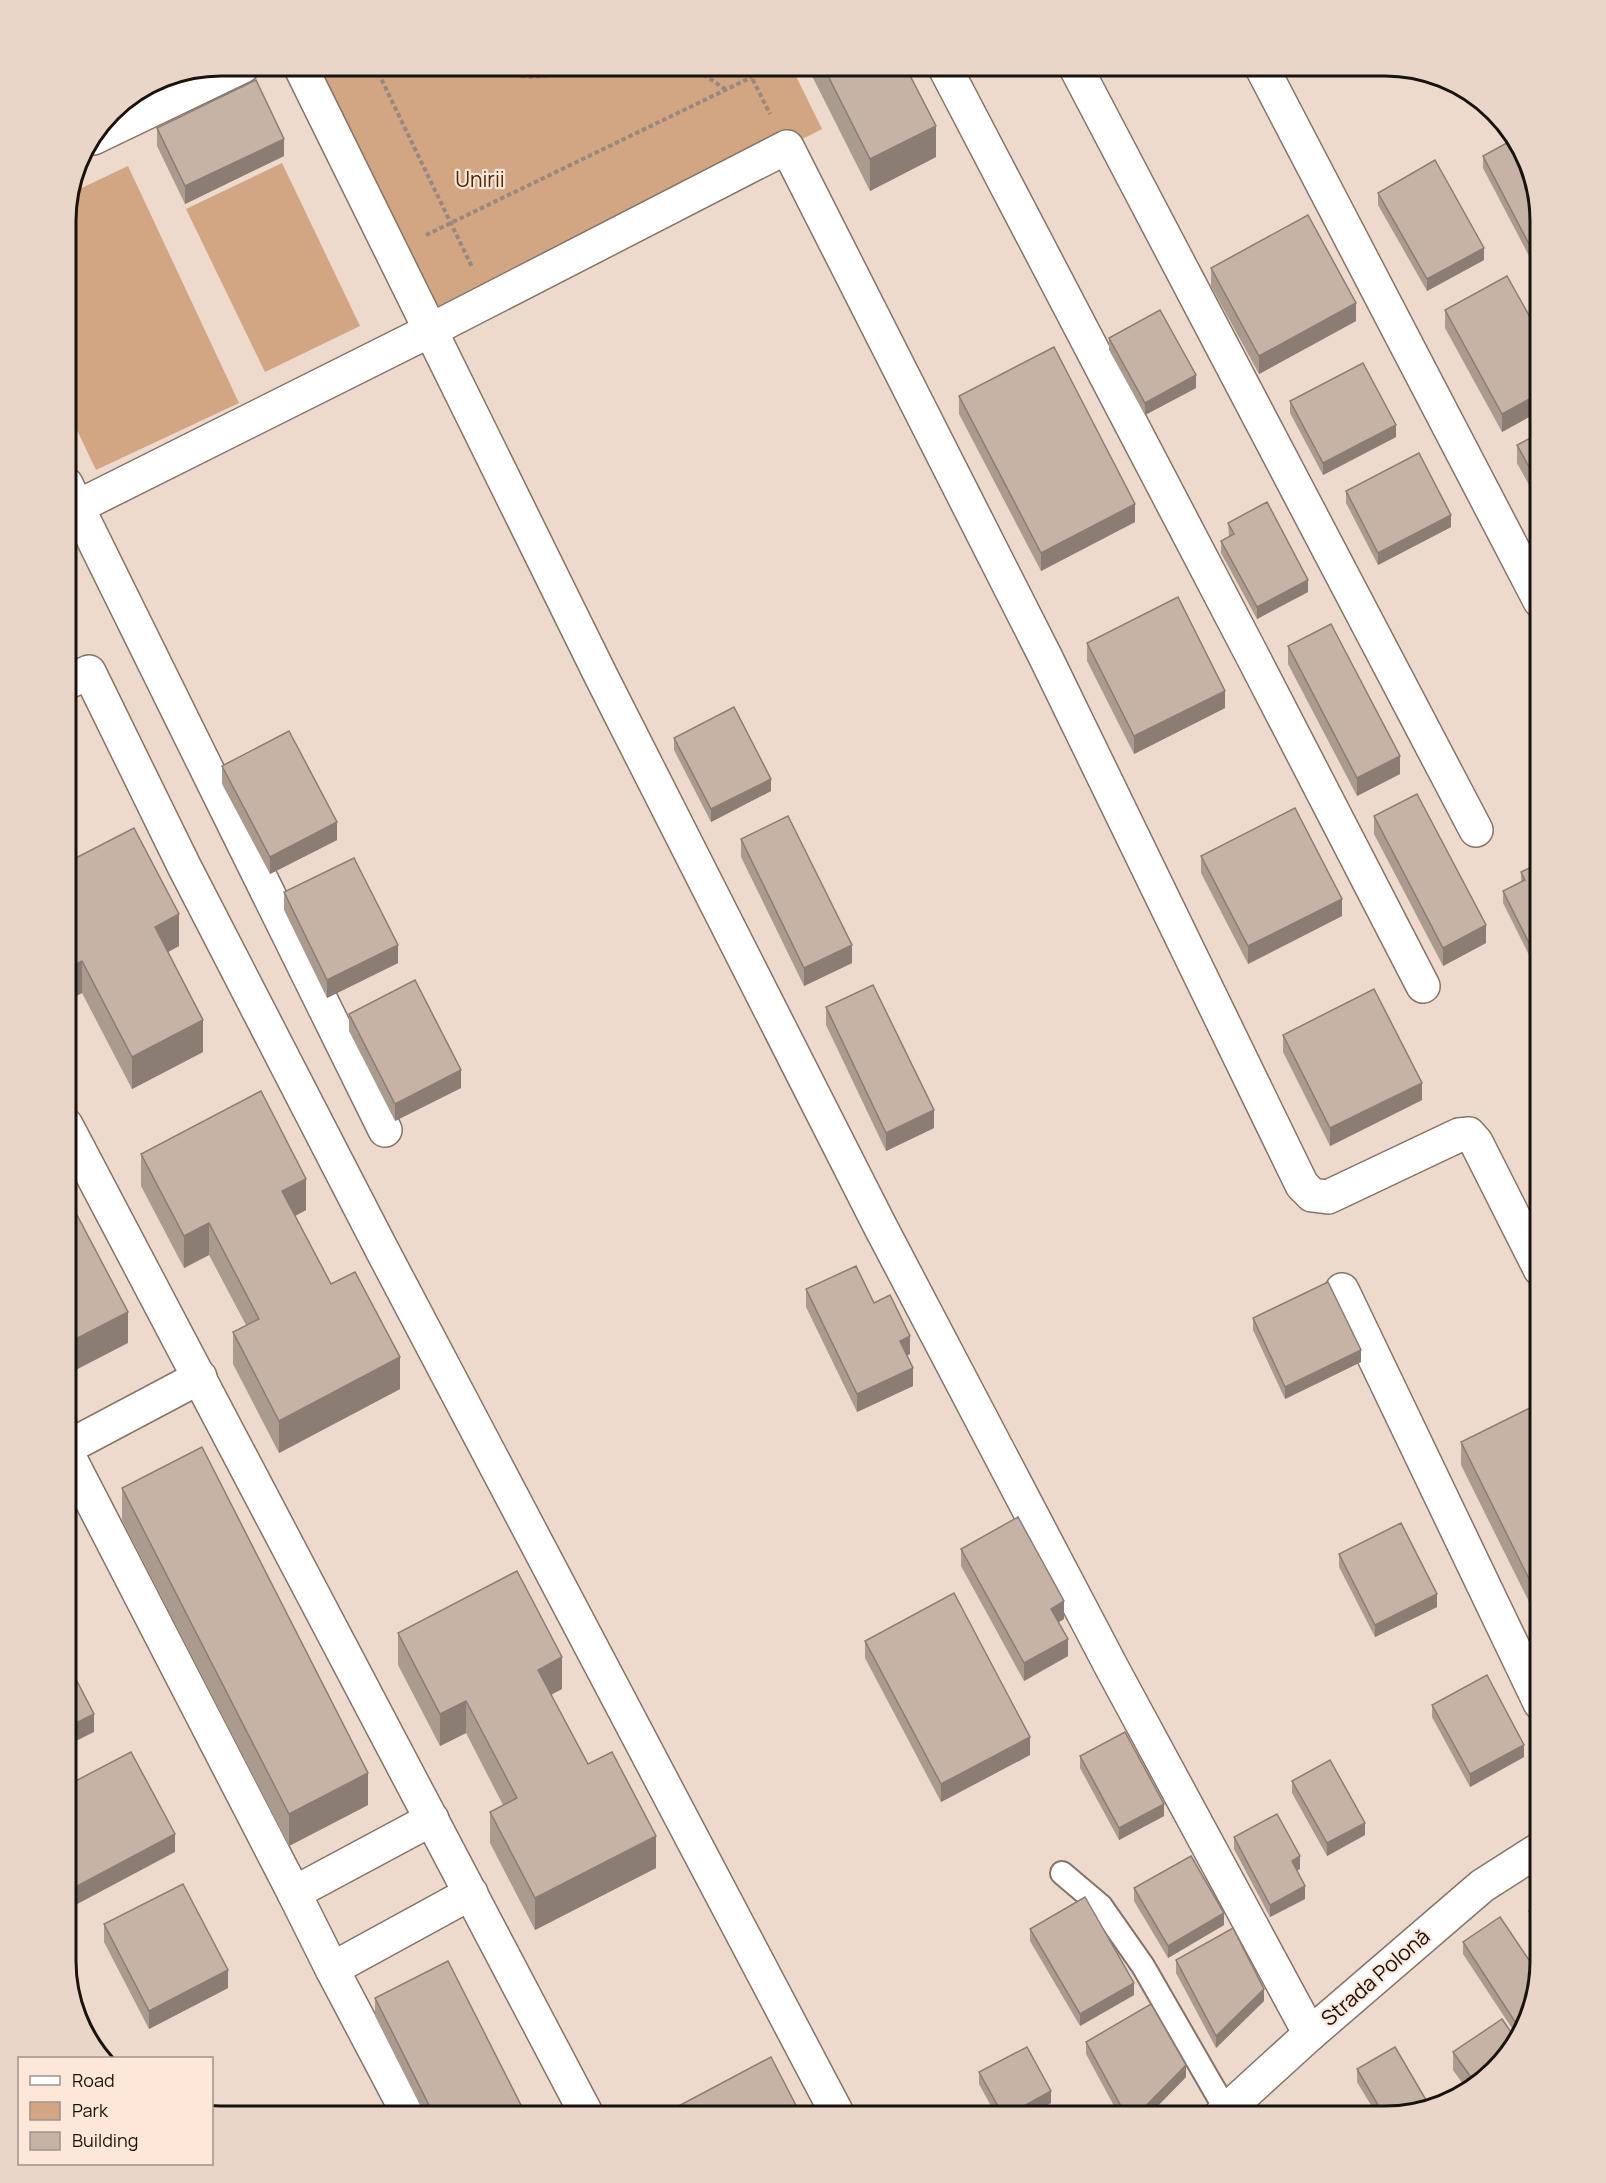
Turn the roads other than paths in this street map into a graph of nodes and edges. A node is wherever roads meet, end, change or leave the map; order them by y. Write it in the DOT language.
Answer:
graph roads {
  1 [pos="220,77"];
  2 [pos="305,77"];
  3 [pos="950,77"];
  4 [pos="1081,77"];
  5 [pos="1267,77"];
  6 [pos="110,130"];
  7 [pos="429,331"];
  8 [pos="77,494"];
  9 [pos="77,506"];
  10 [pos="1530,582"];
  11 [pos="77,678"];
  12 [pos="1476,830"];
  13 [pos="1423,986"];
  14 [pos="385,1130"];
  15 [pos="76,1145"];
  16 [pos="1530,1249"];
  17 [pos="1342,1290"];
  18 [pos="200,1377"];
  19 [pos="76,1443"];
  20 [pos="76,1469"];
  21 [pos="1530,1682"];
  22 [pos="432,1819"];
  23 [pos="1530,1855"];
  24 [pos="1062,1873"];
  25 [pos="294,1893"];
  26 [pos="471,1893"];
  27 [pos="332,1969"];
  28 [pos="1310,2034"];
  29 [pos="404,2106"];
  30 [pos="582,2106"];
  31 [pos="833,2106"];
  32 [pos="1219,2106"];
  33 [pos="1231,2106"];
  1 -- 6 [label="street"];
  2 -- 7 [label="street"];
  3 -- 13 [label="street"];
  4 -- 12 [label="street"];
  5 -- 10 [label="street"];
  7 -- 8 [label="street"];
  7 -- 16 [label="street"];
  7 -- 28 [label="street"];
  9 -- 14 [label="street"];
  11 -- 31 [label="street"];
  15 -- 18 [label="street"];
  17 -- 21 [label="street"];
  18 -- 19 [label="street"];
  18 -- 22 [label="street"];
  20 -- 25 [label="street"];
  22 -- 25 [label="street"];
  22 -- 26 [label="street"];
  23 -- 28 [label="street, Strada Polonă"];
  24 -- 32 [label="lane"];
  25 -- 27 [label="street"];
  26 -- 27 [label="street"];
  26 -- 30 [label="street"];
  27 -- 29 [label="street"];
  28 -- 33 [label="street, Strada Polonă"];
}
